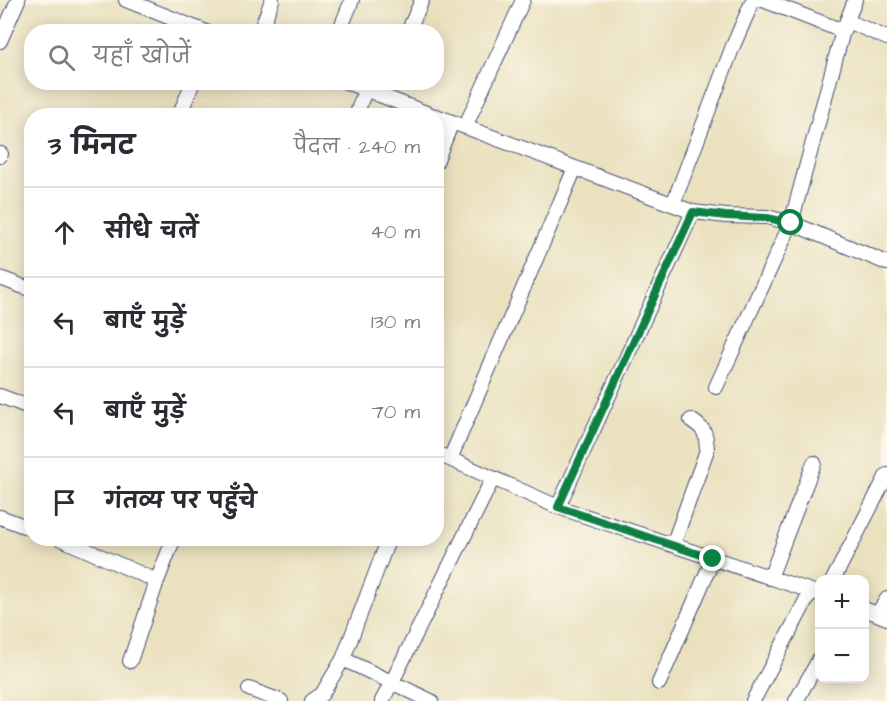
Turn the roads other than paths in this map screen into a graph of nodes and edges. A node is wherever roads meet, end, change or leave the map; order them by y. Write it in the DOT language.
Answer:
graph roads {
  1 [pos="18,0"];
  2 [pos="126,0"];
  3 [pos="272,0"];
  4 [pos="352,0"];
  5 [pos="422,0"];
  6 [pos="523,0"];
  7 [pos="753,0"];
  8 [pos="763,0"];
  9 [pos="855,0"];
  10 [pos="153,5"];
  11 [pos="190,24"];
  12 [pos="263,24"];
  13 [pos="342,24"];
  14 [pos="412,24"];
  15 [pos="845,26"];
  16 [pos="887,38"];
  17 [pos="0,41"];
  18 [pos="190,90"];
  19 [pos="365,90"];
  20 [pos="384,90"];
  21 [pos="182,108"];
  22 [pos="359,108"];
  23 [pos="419,108"];
  24 [pos="444,119"];
  25 [pos="458,124"];
  26 [pos="444,148"];
  27 [pos="574,168"];
  28 [pos="673,204"];
  29 [pos="693,212"];
  30 [pos="791,223"];
  31 [pos="887,263"];
  32 [pos="0,278"];
  33 [pos="24,287"];
  34 [pos="716,387"];
  35 [pos="0,396"];
  36 [pos="24,405"];
  37 [pos="691,420"];
  38 [pos="444,456"];
  39 [pos="450,459"];
  40 [pos="814,463"];
  41 [pos="887,475"];
  42 [pos="493,478"];
  43 [pos="558,507"];
  44 [pos="1,520"];
  45 [pos="24,527"];
  46 [pos="673,545"];
  47 [pos="82,546"];
  48 [pos="171,546"];
  49 [pos="386,546"];
  50 [pos="713,559"];
  51 [pos="835,575"];
  52 [pos="770,578"];
  53 [pos="156,581"];
  54 [pos="815,593"];
  55 [pos="887,599"];
  56 [pos="876,613"];
  57 [pos="343,659"];
  58 [pos="130,661"];
  59 [pos="815,665"];
  60 [pos="392,682"];
  61 [pos="659,683"];
  62 [pos="249,689"];
  63 [pos="281,701"];
  64 [pos="312,701"];
  65 [pos="382,701"];
  66 [pos="431,701"];
  67 [pos="753,701"];
  68 [pos="796,701"];
  1 -- 17 [label="street"];
  2 -- 10 [label="street"];
  3 -- 12 [label="street"];
  4 -- 13 [label="street"];
  5 -- 14 [label="street"];
  6 -- 25 [label="street"];
  7 -- 28 [label="street"];
  8 -- 15 [label="street"];
  9 -- 15 [label="street"];
  10 -- 11 [label="street"];
  15 -- 16 [label="street"];
  15 -- 30 [label="street"];
  18 -- 21 [label="street"];
  19 -- 22 [label="street"];
  20 -- 23 [label="street"];
  24 -- 25 [label="street"];
  25 -- 26 [label="street"];
  25 -- 27 [label="street"];
  27 -- 28 [label="street"];
  27 -- 39 [label="street"];
  28 -- 29 [label="street"];
  29 -- 30 [label="street"];
  29 -- 43 [label="street"];
  30 -- 31 [label="street"];
  30 -- 34 [label="street"];
  32 -- 33 [label="street"];
  35 -- 36 [label="street"];
  37 -- 46 [label="street"];
  38 -- 39 [label="street"];
  39 -- 42 [label="street"];
  40 -- 52 [label="street"];
  41 -- 51 [label="street"];
  42 -- 43 [label="street"];
  42 -- 60 [label="street"];
  43 -- 46 [label="street"];
  44 -- 45 [label="street"];
  46 -- 50 [label="street"];
  47 -- 53 [label="street"];
  48 -- 53 [label="street"];
  49 -- 57 [label="street"];
  50 -- 52 [label="street"];
  50 -- 61 [label="street"];
  52 -- 54 [label="street"];
  53 -- 58 [label="street"];
  54 -- 67 [label="street"];
  55 -- 56 [label="street"];
  57 -- 60 [label="street"];
  57 -- 64 [label="street"];
  59 -- 68 [label="street"];
  60 -- 65 [label="street"];
  60 -- 66 [label="street"];
  62 -- 63 [label="street"];
}
